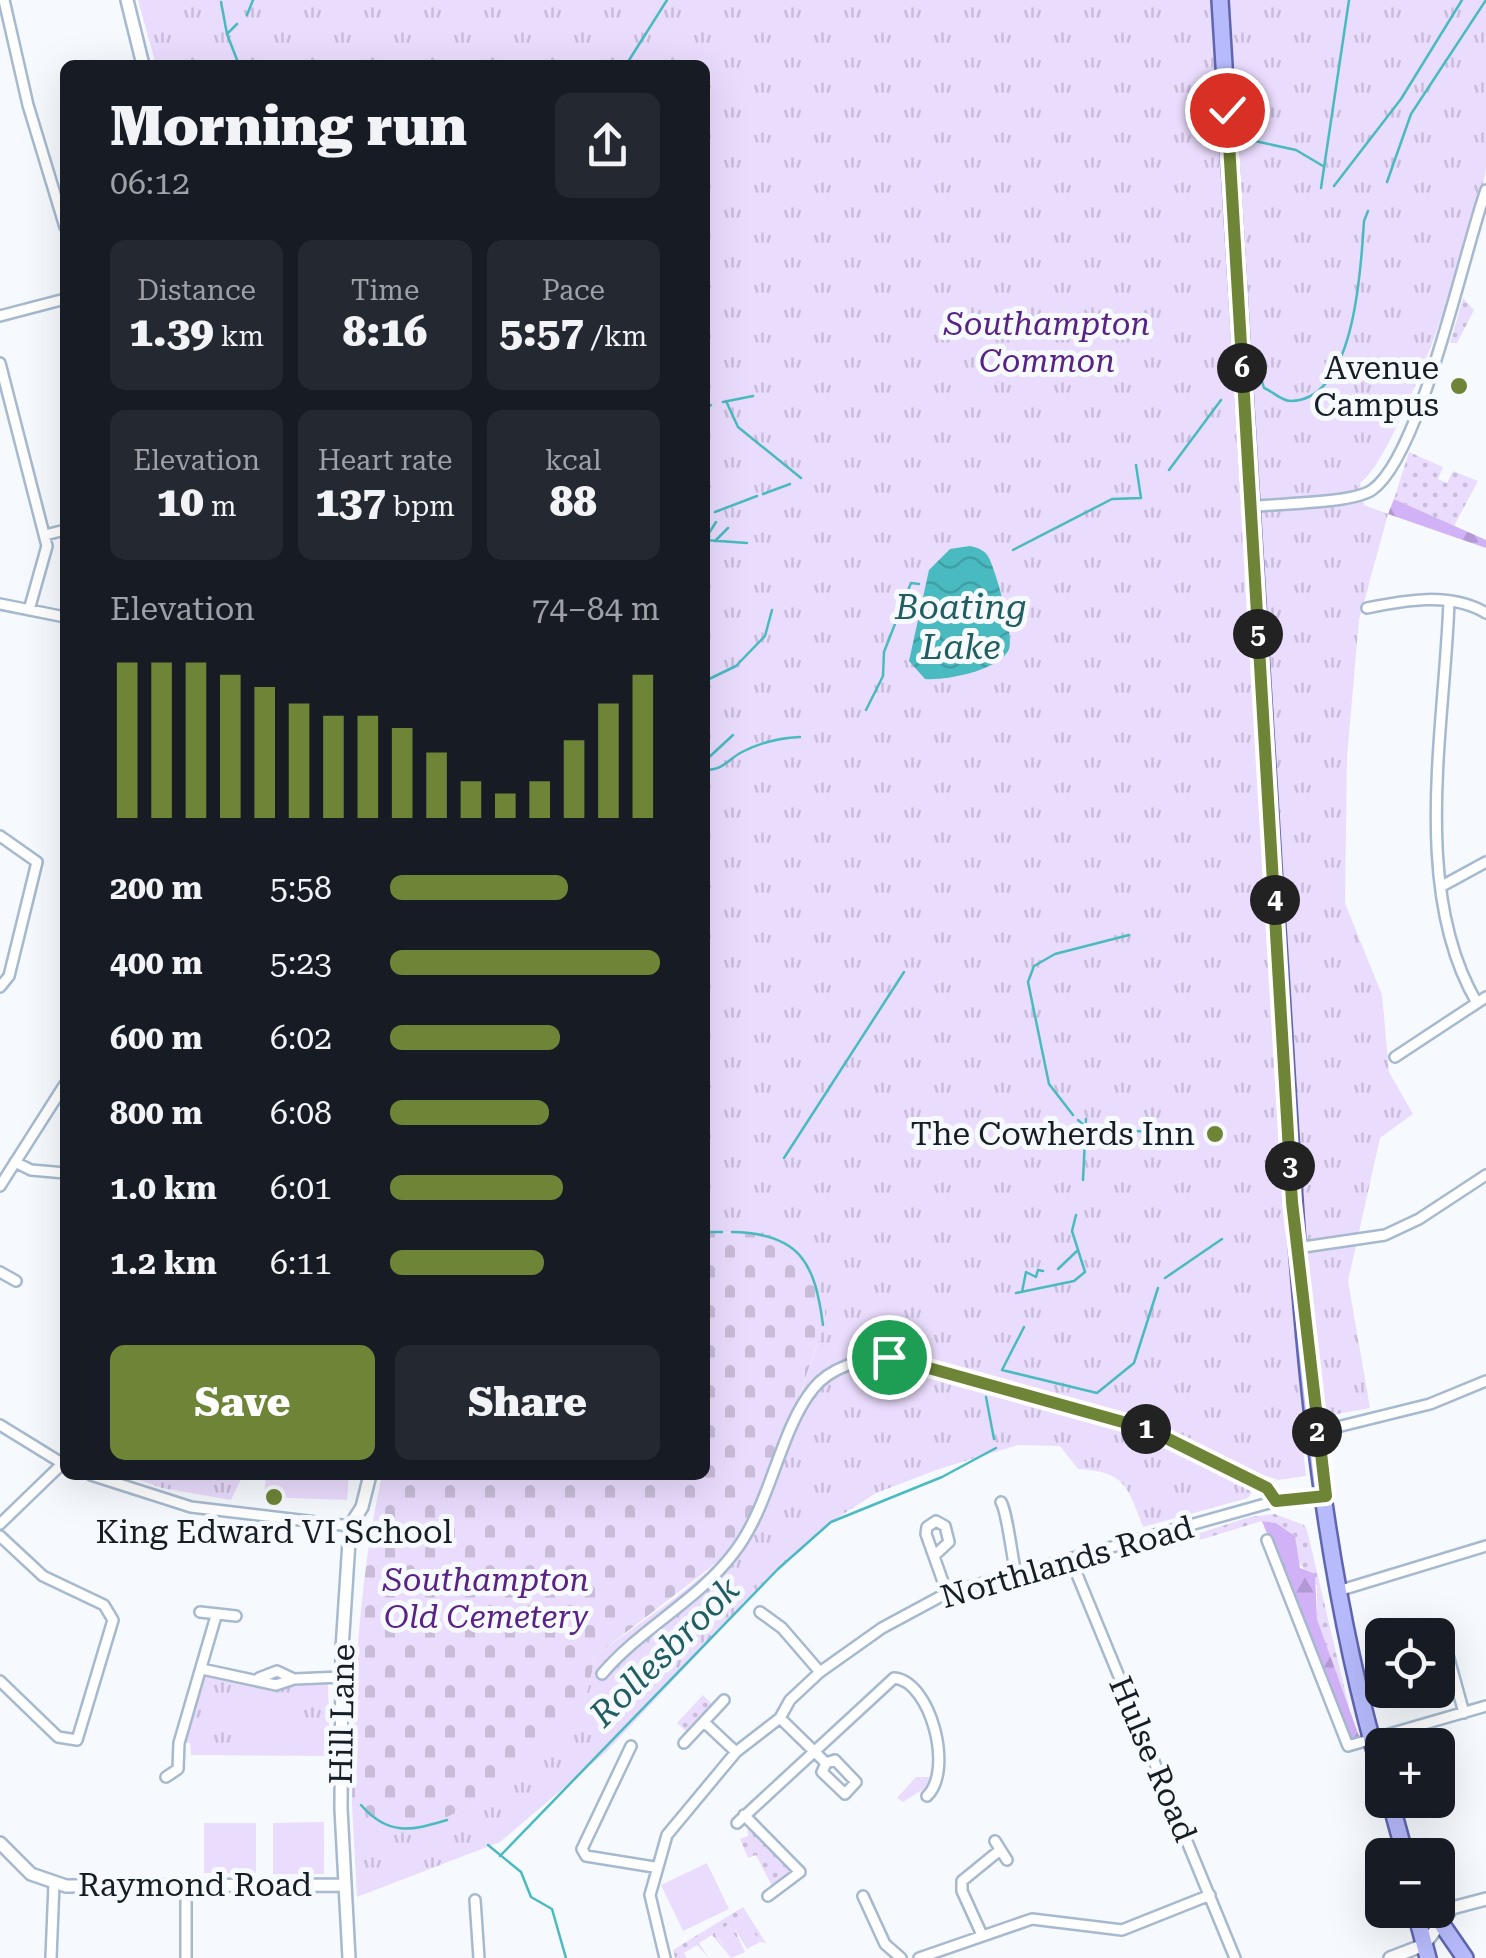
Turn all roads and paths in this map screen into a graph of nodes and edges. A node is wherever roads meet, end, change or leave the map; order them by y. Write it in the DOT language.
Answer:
graph roads {
  1 [pos="4,0"];
  2 [pos="127,0"];
  3 [pos="1220,0"];
  4 [pos="143,60"];
  5 [pos="1486,190"];
  6 [pos="60,210"];
  7 [pos="1474,228"];
  8 [pos="1486,234"];
  9 [pos="60,300"];
  10 [pos="0,316"];
  11 [pos="0,363"];
  12 [pos="1250,507"];
  13 [pos="60,531"];
  14 [pos="45,535"];
  15 [pos="1449,601"];
  16 [pos="0,604"];
  17 [pos="1367,608"];
  18 [pos="29,610"];
  19 [pos="1486,613"];
  20 [pos="60,616"];
  21 [pos="0,836"];
  22 [pos="1486,862"];
  23 [pos="1442,886"];
  24 [pos="0,987"];
  25 [pos="1481,1000"];
  26 [pos="1395,1057"];
  27 [pos="60,1092"];
  28 [pos="15,1162"];
  29 [pos="60,1172"];
  30 [pos="1486,1175"];
  31 [pos="0,1186"];
  32 [pos="1296,1248"];
  33 [pos="0,1272"];
  34 [pos="16,1281"];
  35 [pos="1486,1382"];
  36 [pos="0,1425"];
  37 [pos="1317,1432"];
  38 [pos="60,1462"];
  39 [pos="60,1468"];
  40 [pos="107,1480"];
  41 [pos="369,1480"];
  42 [pos="1326,1496"];
  43 [pos="1276,1501"];
  44 [pos="1018,1506"];
  45 [pos="0,1524"];
  46 [pos="350,1526"];
  47 [pos="0,1536"];
  48 [pos="1267,1540"];
  49 [pos="1486,1546"];
  50 [pos="934,1556"];
  51 [pos="1071,1560"];
  52 [pos="1016,1574"];
  53 [pos="1338,1591"];
  54 [pos="947,1592"];
  55 [pos="200,1612"];
  56 [pos="760,1612"];
  57 [pos="216,1616"];
  58 [pos="236,1616"];
  59 [pos="769,1619"];
  60 [pos="761,1628"];
  61 [pos="202,1669"];
  62 [pos="820,1672"];
  63 [pos="602,1674"];
  64 [pos="341,1677"];
  65 [pos="0,1681"];
  66 [pos="1455,1689"];
  67 [pos="724,1700"];
  68 [pos="1486,1706"];
  69 [pos="1464,1713"];
  70 [pos="780,1718"];
  71 [pos="704,1722"];
  72 [pos="1368,1728"];
  73 [pos="1415,1728"];
  74 [pos="1365,1742"];
  75 [pos="684,1744"];
  76 [pos="631,1746"];
  77 [pos="814,1751"];
  78 [pos="613,1752"];
  79 [pos="736,1752"];
  80 [pos="625,1758"];
  81 [pos="826,1763"];
  82 [pos="179,1766"];
  83 [pos="191,1766"];
  84 [pos="166,1776"];
  85 [pos="937,1784"];
  86 [pos="952,1787"];
  87 [pos="926,1796"];
  88 [pos="0,1842"];
  89 [pos="1007,1860"];
  90 [pos="654,1868"];
  91 [pos="54,1884"];
  92 [pos="345,1885"];
  93 [pos="186,1886"];
  94 [pos="1210,1895"];
  95 [pos="768,1896"];
  96 [pos="863,1896"];
  97 [pos="475,1900"];
  98 [pos="1486,1900"];
  99 [pos="883,1906"];
  100 [pos="1455,1906"];
  101 [pos="870,1912"];
  102 [pos="1445,1928"];
  103 [pos="982,1935"];
  104 [pos="1426,1952"];
  105 [pos="51,1958"];
  106 [pos="186,1958"];
  107 [pos="349,1958"];
  108 [pos="479,1958"];
  109 [pos="665,1958"];
  110 [pos="901,1958"];
  111 [pos="919,1958"];
  112 [pos="1235,1958"];
  113 [pos="1392,1958"];
  114 [pos="1465,1958"];
  1 -- 6 [label="street"];
  2 -- 4 [label="street"];
  3 -- 12 [label="main road"];
  5 -- 7 [label="street"];
  7 -- 8 [label="street"];
  7 -- 12 [label="street"];
  9 -- 10 [label="street"];
  11 -- 14 [label="street"];
  12 -- 32 [label="main road"];
  13 -- 14 [label="street"];
  14 -- 18 [label="street"];
  15 -- 17 [label="street"];
  15 -- 19 [label="street"];
  15 -- 23 [label="street"];
  16 -- 18 [label="street"];
  18 -- 20 [label="street"];
  21 -- 24 [label="street"];
  22 -- 23 [label="street"];
  23 -- 25 [label="street"];
  25 -- 26 [label="street"];
  27 -- 28 [label="street"];
  28 -- 29 [label="street"];
  28 -- 31 [label="street"];
  30 -- 32 [label="street"];
  32 -- 37 [label="main road"];
  33 -- 34 [label="street"];
  35 -- 37 [label="street"];
  36 -- 38 [label="street"];
  37 -- 42 [label="main road"];
  39 -- 45 [label="street"];
  40 -- 46 [label="street"];
  41 -- 46 [label="street, Hill Lane"];
  42 -- 43 [label="street, Northlands Road"];
  42 -- 53 [label="main road"];
  43 -- 51 [label="street, Northlands Road"];
  43 -- 63 [label="street"];
  44 -- 52 [label="street"];
  46 -- 64 [label="street, Hill Lane"];
  47 -- 65 [label="street"];
  48 -- 74 [label="street"];
  49 -- 53 [label="street"];
  50 -- 54 [label="street"];
  51 -- 52 [label="street, Northlands Road"];
  51 -- 94 [label="street, Hulse Road"];
  52 -- 54 [label="street, Northlands Road"];
  53 -- 72 [label="main road"];
  54 -- 62 [label="street, Northlands Road"];
  55 -- 57 [label="street"];
  56 -- 59 [label="street"];
  57 -- 58 [label="street"];
  57 -- 61 [label="street"];
  59 -- 60 [label="street"];
  59 -- 62 [label="street"];
  61 -- 64 [label="street"];
  61 -- 82 [label="street"];
  62 -- 70 [label="street, Northlands Road"];
  64 -- 92 [label="street, Hill Lane"];
  66 -- 69 [label="street"];
  67 -- 71 [label="street"];
  68 -- 69 [label="street"];
  69 -- 73 [label="street"];
  70 -- 77 [label="street"];
  70 -- 79 [label="street, Northlands Road"];
  71 -- 75 [label="street"];
  71 -- 79 [label="street"];
  76 -- 80 [label="street"];
  77 -- 81 [label="street"];
  77 -- 85 [label="street"];
  77 -- 95 [label="street"];
  78 -- 80 [label="street"];
  79 -- 90 [label="street, Northlands Road"];
  80 -- 90 [label="street"];
  82 -- 83 [label="street"];
  82 -- 84 [label="street"];
  85 -- 86 [label="street"];
  85 -- 87 [label="street"];
  88 -- 91 [label="street, Raymond Road"];
  89 -- 103 [label="street"];
  90 -- 109 [label="street, Northlands Road"];
  91 -- 93 [label="street, Raymond Road"];
  91 -- 105 [label="street"];
  92 -- 93 [label="street, Raymond Road"];
  92 -- 107 [label="street, Hill Lane"];
  93 -- 106 [label="street"];
  94 -- 103 [label="street"];
  94 -- 112 [label="street, Hulse Road"];
  96 -- 101 [label="street"];
  97 -- 108 [label="street"];
  98 -- 100 [label="street"];
  99 -- 101 [label="street"];
  101 -- 110 [label="street"];
  102 -- 114 [label="main road"];
  103 -- 111 [label="street"];
  104 -- 113 [label="street"];
}
